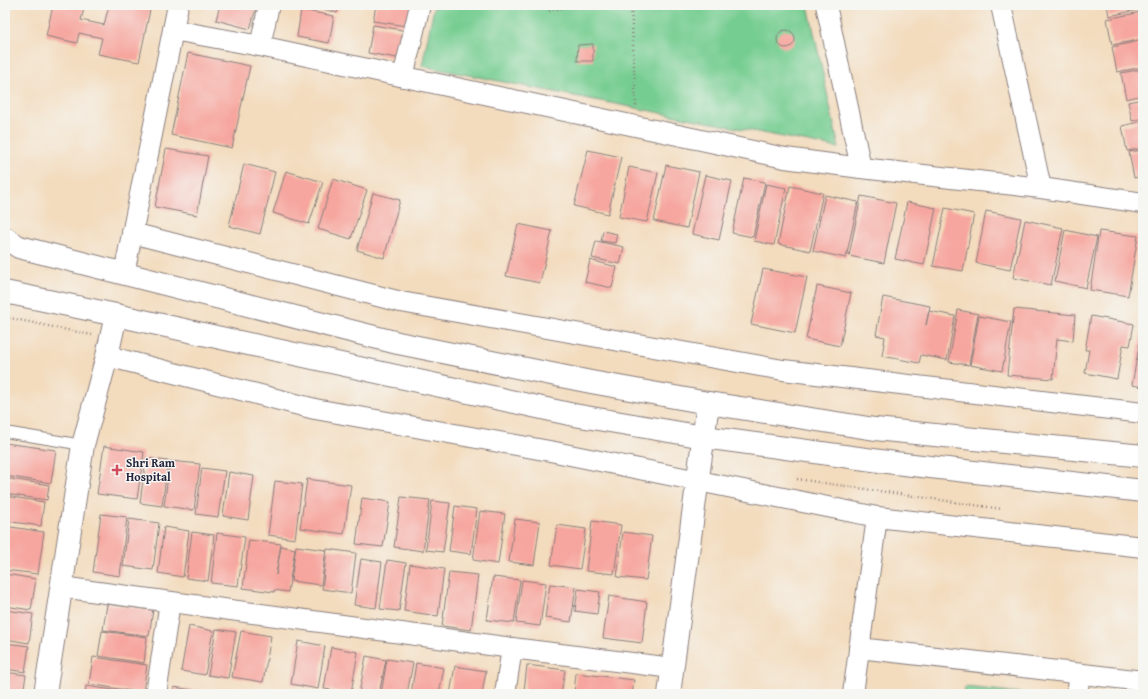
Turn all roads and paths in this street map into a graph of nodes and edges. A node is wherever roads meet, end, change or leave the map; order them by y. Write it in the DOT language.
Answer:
graph roads {
  1 [pos="178,5"];
  2 [pos="269,5"];
  3 [pos="420,5"];
  4 [pos="576,5"];
  5 [pos="631,5"];
  6 [pos="826,5"];
  7 [pos="1001,5"];
  8 [pos="549,11"];
  9 [pos="173,30"];
  10 [pos="260,46"];
  11 [pos="403,77"];
  12 [pos="629,105"];
  13 [pos="861,168"];
  14 [pos="1042,188"];
  15 [pos="1143,203"];
  16 [pos="132,233"];
  17 [pos="5,238"];
  18 [pos="124,274"];
  19 [pos="5,292"];
  20 [pos="116,315"];
  21 [pos="5,317"];
  22 [pos="92,335"];
  23 [pos="107,356"];
  24 [pos="708,403"];
  25 [pos="1143,413"];
  26 [pos="5,432"];
  27 [pos="704,437"];
  28 [pos="84,445"];
  29 [pos="1143,456"];
  30 [pos="797,479"];
  31 [pos="698,481"];
  32 [pos="1143,491"];
  33 [pos="1008,510"];
  34 [pos="877,517"];
  35 [pos="1143,547"];
  36 [pos="61,588"];
  37 [pos="170,602"];
  38 [pos="512,648"];
  39 [pos="859,648"];
  40 [pos="672,668"];
  41 [pos="1080,674"];
  42 [pos="1143,681"];
  43 [pos="45,694"];
  44 [pos="156,694"];
  45 [pos="505,694"];
  46 [pos="668,694"];
  47 [pos="853,694"];
  48 [pos="1077,694"];
  1 -- 9 [label="street"];
  2 -- 10 [label="street"];
  3 -- 11 [label="street"];
  4 -- 8 [label="path"];
  5 -- 12 [label="path"];
  6 -- 13 [label="street"];
  7 -- 14 [label="street"];
  9 -- 10 [label="street"];
  9 -- 16 [label="street"];
  10 -- 11 [label="street"];
  11 -- 13 [label="street"];
  13 -- 14 [label="street"];
  14 -- 15 [label="street"];
  16 -- 18 [label="street"];
  16 -- 25 [label="street"];
  17 -- 18 [label="street"];
  18 -- 24 [label="street"];
  19 -- 20 [label="street"];
  20 -- 23 [label="street"];
  20 -- 27 [label="street"];
  21 -- 22 [label="path"];
  23 -- 28 [label="street"];
  23 -- 31 [label="street"];
  24 -- 27 [label="street"];
  24 -- 29 [label="street"];
  26 -- 28 [label="lane"];
  27 -- 31 [label="street"];
  27 -- 32 [label="street"];
  28 -- 36 [label="street"];
  30 -- 33 [label="path"];
  31 -- 34 [label="street"];
  31 -- 40 [label="street"];
  34 -- 35 [label="street"];
  34 -- 39 [label="street"];
  36 -- 37 [label="street"];
  36 -- 43 [label="street"];
  37 -- 38 [label="street"];
  37 -- 44 [label="street"];
  38 -- 40 [label="street"];
  38 -- 45 [label="street"];
  39 -- 41 [label="street"];
  39 -- 47 [label="street"];
  40 -- 46 [label="street"];
  41 -- 42 [label="street"];
  41 -- 48 [label="street"];
}
